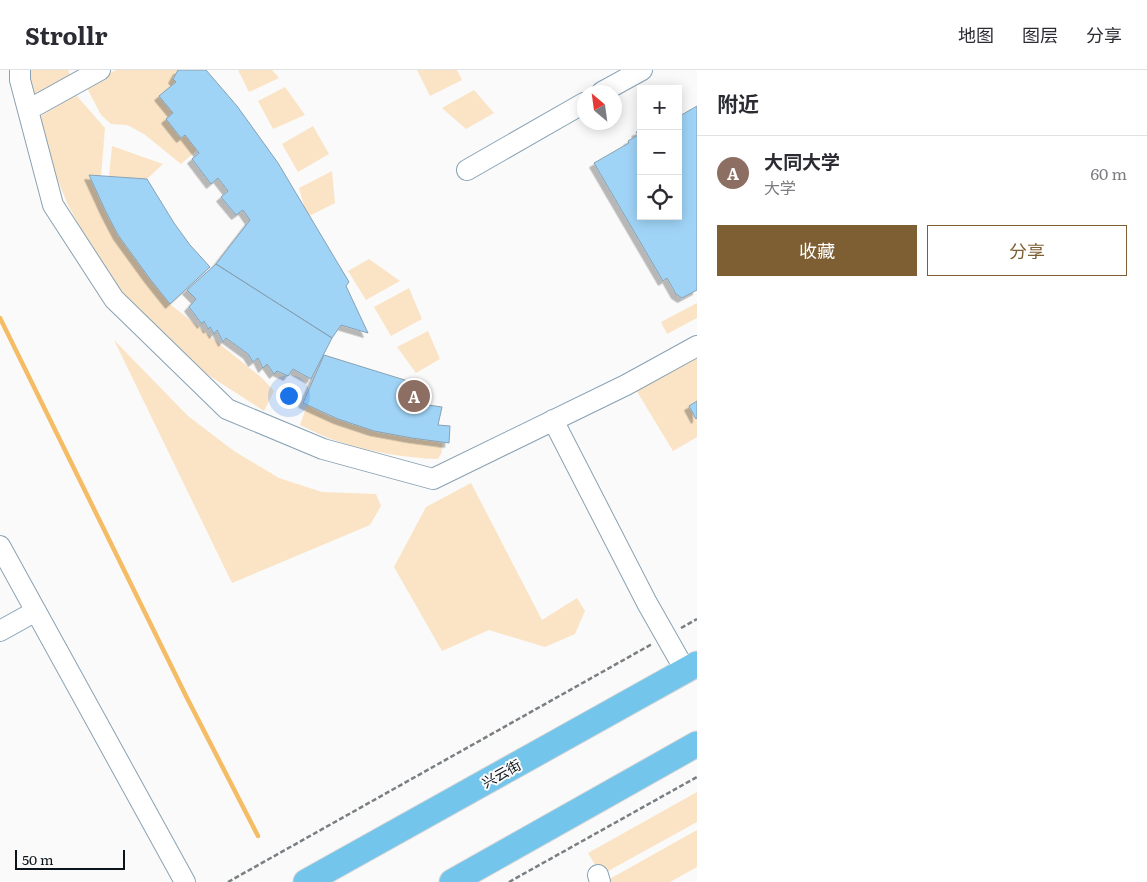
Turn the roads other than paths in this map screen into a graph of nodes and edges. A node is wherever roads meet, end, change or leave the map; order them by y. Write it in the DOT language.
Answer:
graph roads {
  1 [pos="20,70"];
  2 [pos="642,70"];
  3 [pos="88,73"];
  4 [pos="615,85"];
  5 [pos="577,107"];
  6 [pos="28,110"];
  7 [pos="467,170"];
  8 [pos="697,346"];
  9 [pos="553,420"];
  10 [pos="0,546"];
  11 [pos="36,611"];
  12 [pos="0,631"];
  13 [pos="691,667"];
  14 [pos="697,744"];
  15 [pos="185,882"];
  16 [pos="306,882"];
  17 [pos="452,882"];
  1 -- 6 [label="street"];
  2 -- 4 [label="street"];
  3 -- 6 [label="street"];
  5 -- 7 [label="street"];
  6 -- 9 [label="street"];
  8 -- 9 [label="street"];
  9 -- 13 [label="street"];
  10 -- 11 [label="street"];
  11 -- 12 [label="street"];
  11 -- 15 [label="street"];
  13 -- 16 [label="main road, 兴云街"];
  14 -- 17 [label="main road"];
}
